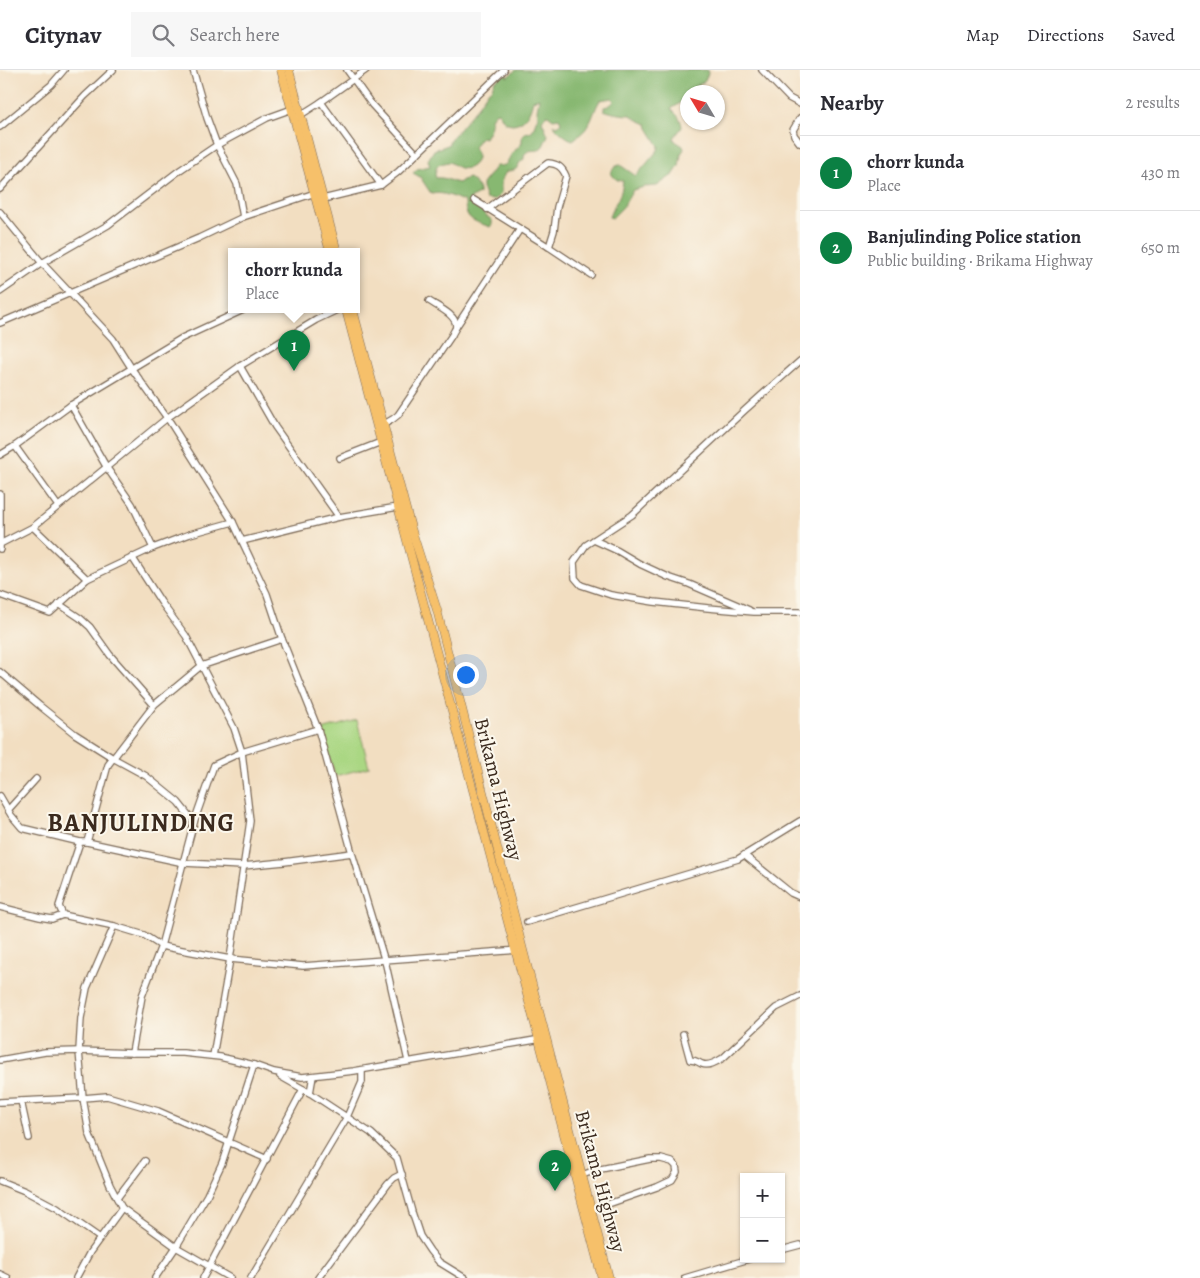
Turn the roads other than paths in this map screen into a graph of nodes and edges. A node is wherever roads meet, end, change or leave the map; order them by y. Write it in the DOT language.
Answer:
graph roads {
  1 [pos="64,70"];
  2 [pos="114,70"];
  3 [pos="193,70"];
  4 [pos="281,70"];
  5 [pos="289,70"];
  6 [pos="347,70"];
  7 [pos="366,70"];
  8 [pos="504,70"];
  9 [pos="762,70"];
  10 [pos="354,79"];
  11 [pos="321,102"];
  12 [pos="800,104"];
  13 [pos="292,109"];
  14 [pos="298,116"];
  15 [pos="800,118"];
  16 [pos="0,127"];
  17 [pos="304,138"];
  18 [pos="800,143"];
  19 [pos="217,145"];
  20 [pos="417,154"];
  21 [pos="381,185"];
  22 [pos="0,189"];
  23 [pos="315,194"];
  24 [pos="323,199"];
  25 [pos="474,200"];
  26 [pos="487,209"];
  27 [pos="0,212"];
  28 [pos="243,217"];
  29 [pos="520,229"];
  30 [pos="549,247"];
  31 [pos="329,248"];
  32 [pos="336,248"];
  33 [pos="42,263"];
  34 [pos="591,275"];
  35 [pos="0,292"];
  36 [pos="70,293"];
  37 [pos="429,301"];
  38 [pos="236,313"];
  39 [pos="331,313"];
  40 [pos="347,313"];
  41 [pos="354,313"];
  42 [pos="0,323"];
  43 [pos="456,327"];
  44 [pos="800,361"];
  45 [pos="240,366"];
  46 [pos="132,369"];
  47 [pos="71,405"];
  48 [pos="167,418"];
  49 [pos="380,426"];
  50 [pos="381,442"];
  51 [pos="16,446"];
  52 [pos="0,455"];
  53 [pos="340,458"];
  54 [pos="107,468"];
  55 [pos="0,494"];
  56 [pos="58,506"];
  57 [pos="398,507"];
  58 [pos="339,518"];
  59 [pos="234,522"];
  60 [pos="33,527"];
  61 [pos="594,540"];
  62 [pos="242,541"];
  63 [pos="0,544"];
  64 [pos="153,548"];
  65 [pos="0,549"];
  66 [pos="132,557"];
  67 [pos="87,579"];
  68 [pos="0,595"];
  69 [pos="60,604"];
  70 [pos="754,612"];
  71 [pos="800,612"];
  72 [pos="282,639"];
  73 [pos="201,666"];
  74 [pos="0,672"];
  75 [pos="154,705"];
  76 [pos="318,729"];
  77 [pos="242,752"];
  78 [pos="113,758"];
  79 [pos="36,779"];
  80 [pos="0,796"];
  81 [pos="8,810"];
  82 [pos="800,821"];
  83 [pos="194,822"];
  84 [pos="80,842"];
  85 [pos="87,842"];
  86 [pos="352,853"];
  87 [pos="744,855"];
  88 [pos="184,862"];
  89 [pos="243,866"];
  90 [pos="800,897"];
  91 [pos="0,907"];
  92 [pos="63,915"];
  93 [pos="527,922"];
  94 [pos="114,926"];
  95 [pos="161,946"];
  96 [pos="519,950"];
  97 [pos="230,959"];
  98 [pos="384,960"];
  99 [pos="800,996"];
  100 [pos="683,1034"];
  101 [pos="542,1038"];
  102 [pos="79,1051"];
  103 [pos="132,1053"];
  104 [pos="213,1056"];
  105 [pos="0,1060"];
  106 [pos="408,1062"];
  107 [pos="254,1065"];
  108 [pos="362,1070"];
  109 [pos="274,1072"];
  110 [pos="313,1076"];
  111 [pos="303,1089"];
  112 [pos="310,1093"];
  113 [pos="83,1098"];
  114 [pos="21,1100"];
  115 [pos="0,1102"];
  116 [pos="347,1117"];
  117 [pos="29,1138"];
  118 [pos="568,1138"];
  119 [pos="228,1143"];
  120 [pos="267,1160"];
  121 [pos="145,1161"];
  122 [pos="402,1174"];
  123 [pos="582,1175"];
  124 [pos="0,1181"];
  125 [pos="117,1198"];
  126 [pos="122,1208"];
  127 [pos="591,1210"];
  128 [pos="100,1238"];
  129 [pos="800,1244"];
  130 [pos="597,1245"];
  131 [pos="176,1246"];
  132 [pos="785,1249"];
  133 [pos="740,1262"];
  134 [pos="210,1267"];
  135 [pos="0,1274"];
  136 [pos="8,1278"];
  137 [pos="76,1278"];
  138 [pos="155,1278"];
  139 [pos="203,1278"];
  140 [pos="230,1278"];
  141 [pos="251,1278"];
  142 [pos="318,1278"];
  143 [pos="465,1278"];
  144 [pos="602,1278"];
  145 [pos="609,1278"];
  146 [pos="685,1278"];
  1 -- 16 [label="street"];
  2 -- 22 [label="street"];
  3 -- 19 [label="street"];
  4 -- 13 [label="highway"];
  5 -- 14 [label="highway"];
  6 -- 10 [label="street"];
  7 -- 10 [label="street"];
  8 -- 20 [label="street"];
  9 -- 12 [label="street"];
  10 -- 11 [label="street"];
  10 -- 20 [label="street"];
  11 -- 14 [label="street"];
  11 -- 21 [label="street"];
  13 -- 14 [label="highway"];
  13 -- 19 [label="street"];
  14 -- 17 [label="highway"];
  15 -- 18 [label="street"];
  17 -- 23 [label="highway"];
  17 -- 24 [label="highway"];
  19 -- 28 [label="street"];
  19 -- 33 [label="street"];
  20 -- 21 [label="street"];
  21 -- 24 [label="street"];
  23 -- 28 [label="street"];
  23 -- 31 [label="highway"];
  24 -- 32 [label="highway"];
  25 -- 26 [label="street"];
  26 -- 29 [label="street"];
  26 -- 30 [label="street"];
  27 -- 33 [label="street"];
  28 -- 36 [label="street"];
  29 -- 30 [label="street"];
  29 -- 43 [label="street"];
  30 -- 34 [label="street"];
  33 -- 35 [label="street"];
  33 -- 36 [label="street"];
  36 -- 42 [label="street"];
  36 -- 46 [label="street"];
  37 -- 43 [label="street"];
  38 -- 46 [label="street"];
  39 -- 45 [label="street"];
  40 -- 49 [label="highway, Brikama Highway"];
  41 -- 49 [label="highway, Brikama Highway"];
  43 -- 49 [label="street"];
  44 -- 61 [label="street"];
  45 -- 48 [label="street"];
  45 -- 58 [label="street"];
  46 -- 47 [label="street"];
  46 -- 48 [label="street"];
  47 -- 51 [label="street"];
  47 -- 54 [label="street"];
  48 -- 54 [label="street"];
  48 -- 59 [label="street"];
  49 -- 50 [label="highway, Brikama Highway"];
  49 -- 96 [label="highway, Brikama Highway"];
  50 -- 53 [label="street"];
  50 -- 57 [label="highway, Brikama Highway"];
  51 -- 52 [label="street"];
  51 -- 56 [label="street"];
  54 -- 56 [label="street"];
  54 -- 64 [label="street"];
  55 -- 63 [label="street"];
  56 -- 60 [label="street"];
  57 -- 58 [label="street"];
  57 -- 96 [label="highway, Brikama Highway"];
  58 -- 62 [label="street"];
  59 -- 62 [label="street"];
  59 -- 64 [label="street"];
  60 -- 63 [label="street"];
  60 -- 67 [label="street"];
  61 -- 70 [label="street"];
  61 -- 70 [label="street"];
  62 -- 72 [label="street"];
  63 -- 65 [label="street"];
  64 -- 66 [label="street"];
  66 -- 67 [label="street"];
  66 -- 73 [label="street"];
  67 -- 69 [label="street"];
  68 -- 69 [label="street"];
  69 -- 75 [label="street"];
  70 -- 71 [label="street"];
  72 -- 73 [label="street"];
  72 -- 76 [label="street"];
  73 -- 75 [label="street"];
  73 -- 77 [label="street"];
  74 -- 78 [label="street"];
  75 -- 78 [label="street"];
  76 -- 77 [label="street"];
  76 -- 86 [label="street"];
  77 -- 83 [label="street"];
  77 -- 89 [label="street"];
  78 -- 83 [label="street"];
  78 -- 85 [label="street"];
  79 -- 81 [label="street"];
  80 -- 81 [label="street"];
  81 -- 84 [label="street"];
  82 -- 87 [label="street"];
  83 -- 88 [label="street"];
  84 -- 85 [label="street"];
  84 -- 92 [label="street"];
  85 -- 88 [label="street"];
  86 -- 89 [label="street"];
  86 -- 98 [label="street"];
  87 -- 90 [label="street"];
  87 -- 93 [label="street"];
  88 -- 89 [label="street"];
  88 -- 95 [label="street"];
  89 -- 97 [label="street"];
  91 -- 92 [label="street"];
  92 -- 94 [label="street"];
  94 -- 95 [label="street"];
  94 -- 102 [label="street"];
  95 -- 97 [label="street"];
  95 -- 103 [label="street"];
  96 -- 98 [label="street"];
  96 -- 101 [label="highway, Brikama Highway"];
  97 -- 98 [label="street"];
  97 -- 104 [label="street"];
  98 -- 106 [label="street"];
  99 -- 100 [label="street"];
  101 -- 106 [label="street"];
  101 -- 118 [label="highway, Brikama Highway"];
  102 -- 103 [label="street"];
  102 -- 105 [label="street"];
  102 -- 113 [label="street"];
  103 -- 104 [label="street"];
  104 -- 107 [label="street"];
  106 -- 108 [label="street"];
  107 -- 109 [label="street"];
  107 -- 119 [label="street"];
  108 -- 110 [label="street"];
  108 -- 116 [label="street"];
  109 -- 110 [label="street"];
  109 -- 111 [label="street"];
  110 -- 112 [label="street"];
  111 -- 112 [label="street"];
  111 -- 120 [label="street"];
  112 -- 116 [label="street"];
  113 -- 114 [label="street"];
  113 -- 119 [label="street"];
  113 -- 125 [label="street"];
  114 -- 115 [label="street"];
  114 -- 117 [label="street"];
  116 -- 122 [label="street"];
  116 -- 141 [label="street"];
  118 -- 123 [label="highway, Brikama Highway"];
  118 -- 130 [label="highway, Brikama Highway"];
  119 -- 120 [label="street"];
  119 -- 131 [label="street"];
  120 -- 134 [label="street"];
  121 -- 125 [label="street"];
  122 -- 142 [label="street"];
  122 -- 143 [label="street"];
  123 -- 127 [label="highway, Brikama Highway"];
  123 -- 127 [label="street"];
  124 -- 128 [label="street"];
  125 -- 126 [label="street"];
  126 -- 128 [label="street"];
  126 -- 131 [label="street"];
  127 -- 130 [label="highway, Brikama Highway"];
  128 -- 137 [label="street"];
  129 -- 132 [label="street"];
  130 -- 144 [label="highway, Brikama Highway"];
  130 -- 145 [label="highway, Brikama Highway"];
  131 -- 134 [label="street"];
  131 -- 138 [label="street"];
  133 -- 146 [label="street"];
  134 -- 139 [label="street"];
  134 -- 140 [label="street"];
  135 -- 136 [label="street"];
}
